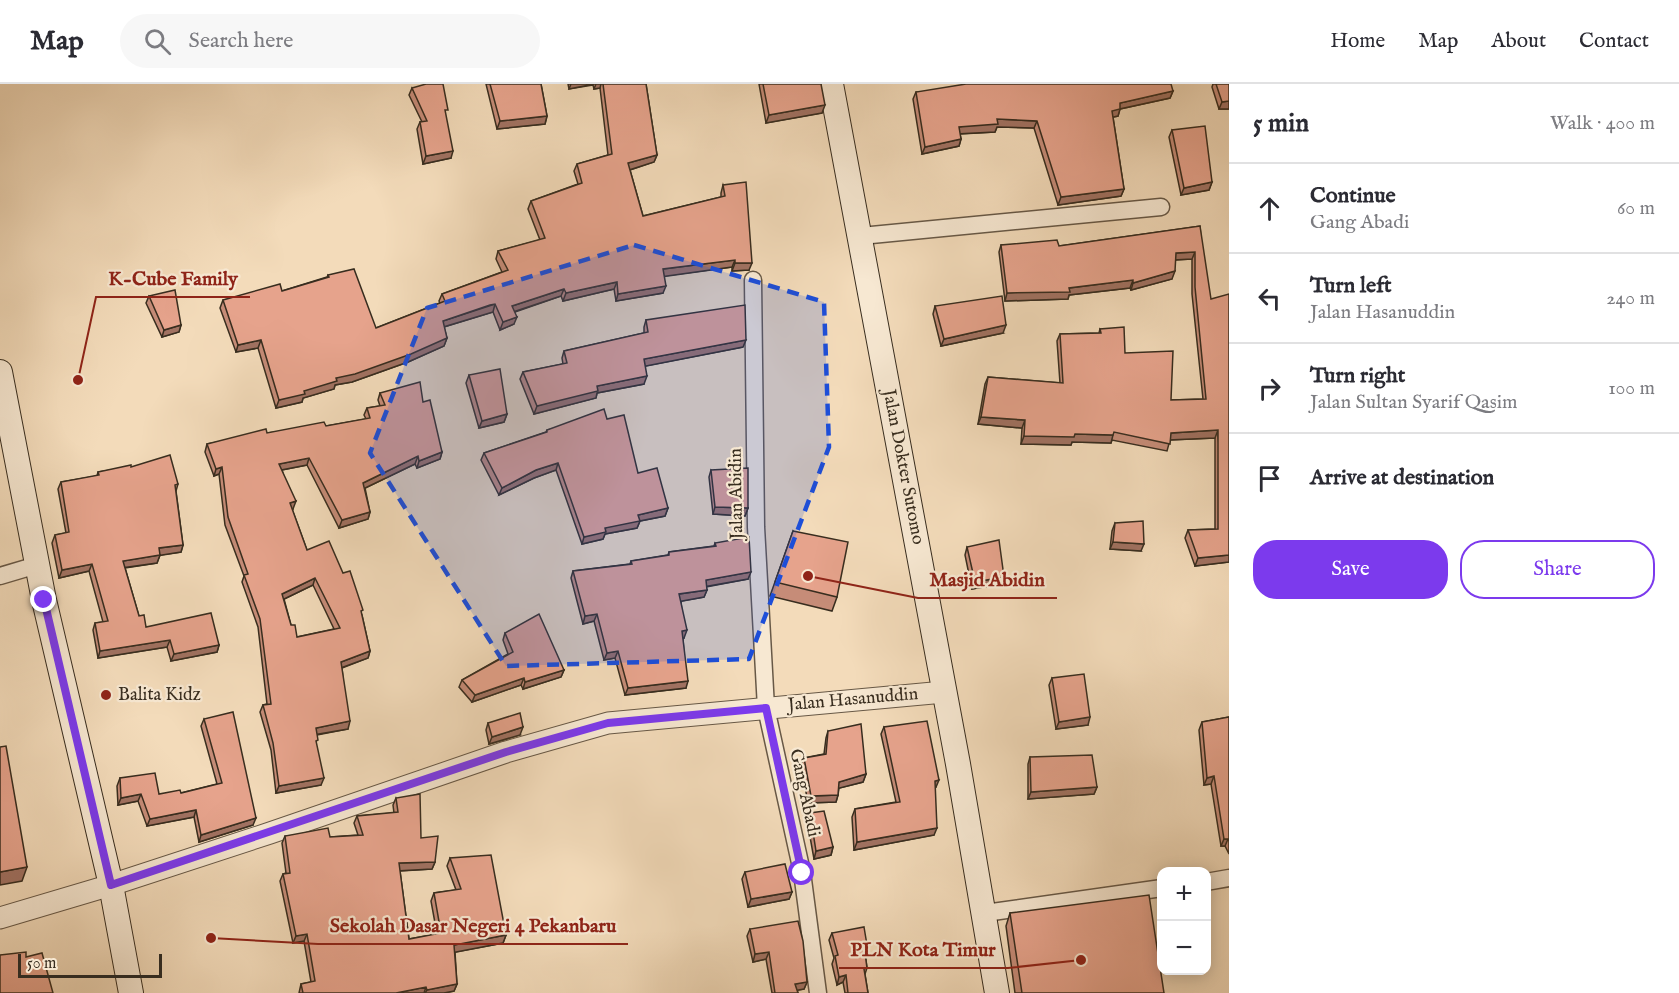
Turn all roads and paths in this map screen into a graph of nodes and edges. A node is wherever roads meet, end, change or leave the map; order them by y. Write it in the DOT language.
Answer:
graph roads {
  1 [pos="831,84"];
  2 [pos="1161,207"];
  3 [pos="861,236"];
  4 [pos="753,280"];
  5 [pos="0,372"];
  6 [pos="37,565"];
  7 [pos="0,576"];
  8 [pos="944,692"];
  9 [pos="766,708"];
  10 [pos="1229,878"];
  11 [pos="1211,881"];
  12 [pos="111,885"];
  13 [pos="1157,889"];
  14 [pos="985,913"];
  15 [pos="0,918"];
  16 [pos="131,993"];
  17 [pos="818,993"];
  18 [pos="997,993"];
  1 -- 3 [label="main road, Jalan Dokter Sutomo"];
  2 -- 3 [label="street"];
  3 -- 8 [label="main road, Jalan Dokter Sutomo"];
  4 -- 9 [label="street, Jalan Abidin"];
  5 -- 6 [label="main road"];
  6 -- 7 [label="street"];
  6 -- 12 [label="main road"];
  8 -- 9 [label="street, Jalan Hasanuddin"];
  8 -- 14 [label="main road, Jalan Dokter Sutomo"];
  9 -- 12 [label="street, Jalan Hasanuddin"];
  9 -- 17 [label="street, Gang Abadi"];
  10 -- 11 [label="street"];
  12 -- 15 [label="street, Jalan Hasanuddin"];
  12 -- 16 [label="main road"];
  13 -- 14 [label="street"];
  14 -- 18 [label="main road, Jalan Dokter Sutomo"];
}
